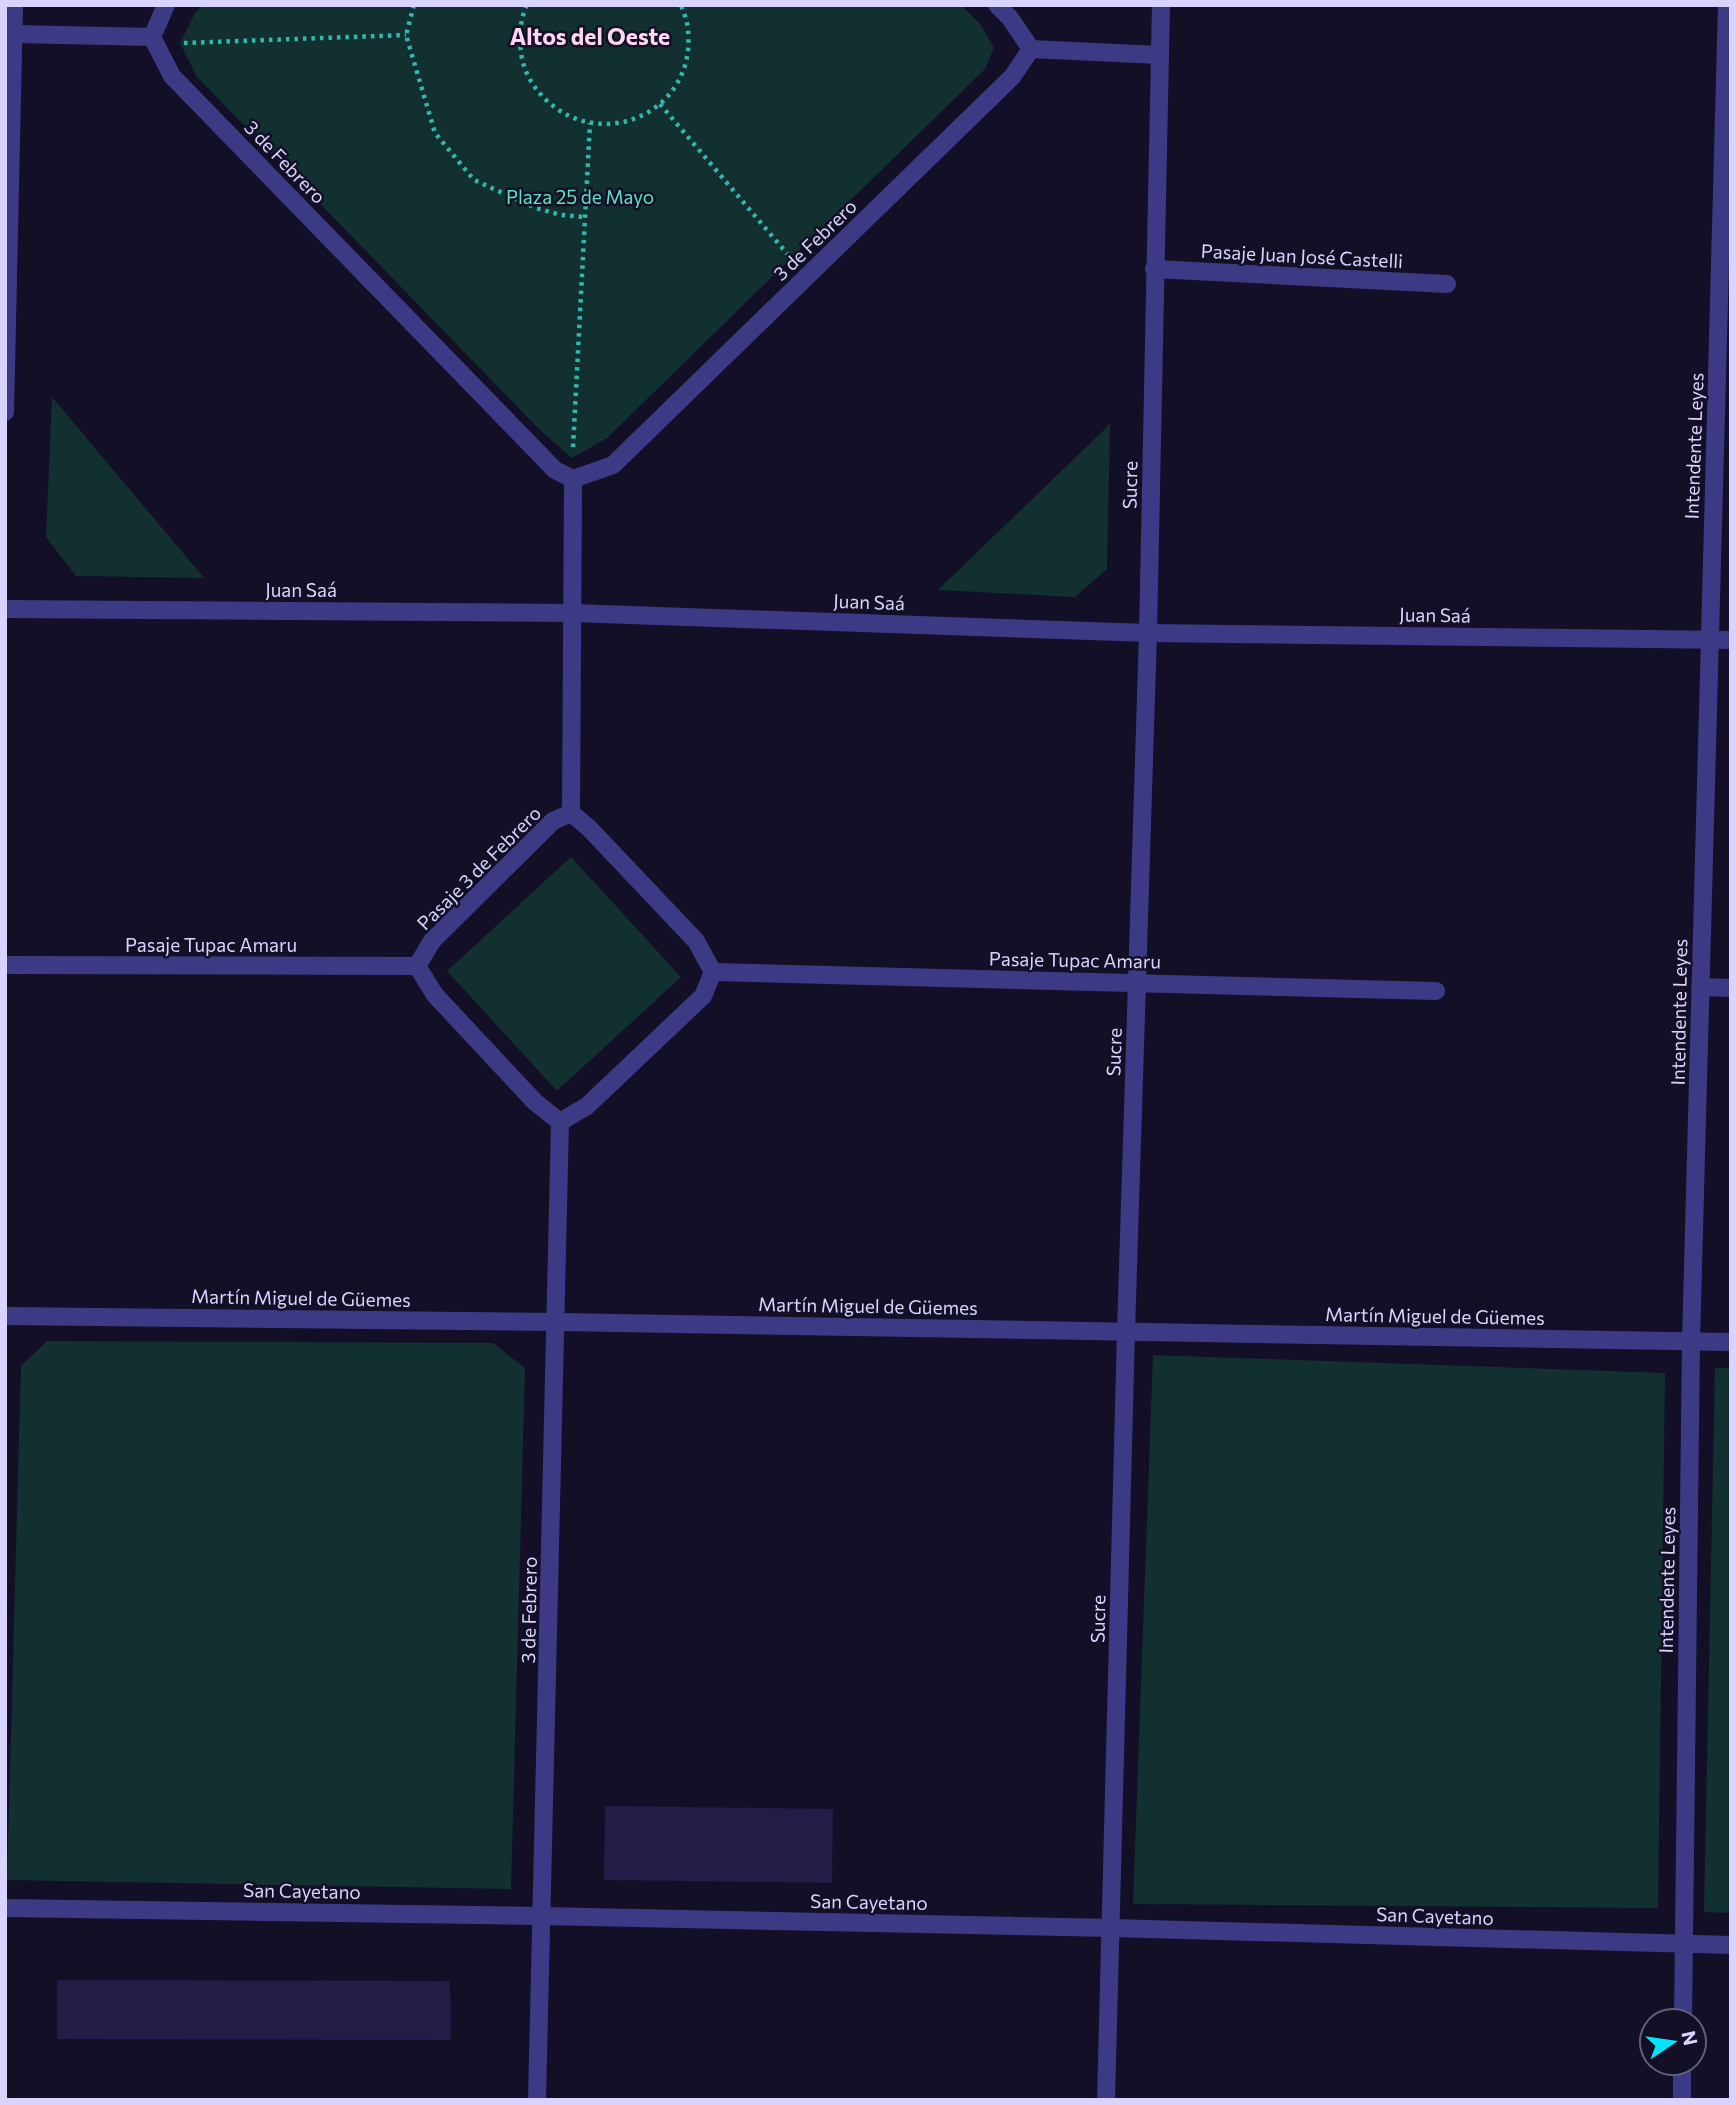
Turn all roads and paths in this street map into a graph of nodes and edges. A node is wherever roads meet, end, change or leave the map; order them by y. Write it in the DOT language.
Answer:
graph roads {
  1 [pos="14,5"];
  2 [pos="166,5"];
  3 [pos="414,5"];
  4 [pos="527,5"];
  5 [pos="681,5"];
  6 [pos="997,5"];
  7 [pos="1161,5"];
  8 [pos="1727,5"];
  9 [pos="14,34"];
  10 [pos="406,35"];
  11 [pos="152,37"];
  12 [pos="180,43"];
  13 [pos="1031,49"];
  14 [pos="1160,55"];
  15 [pos="660,104"];
  16 [pos="590,123"];
  17 [pos="585,218"];
  18 [pos="7,255"];
  19 [pos="791,259"];
  20 [pos="1154,270"];
  21 [pos="1447,284"];
  22 [pos="1725,289"];
  23 [pos="5,412"];
  24 [pos="572,458"];
  25 [pos="573,479"];
  26 [pos="5,610"];
  27 [pos="573,613"];
  28 [pos="1148,633"];
  29 [pos="1710,639"];
  30 [pos="1731,640"];
  31 [pos="571,813"];
  32 [pos="5,965"];
  33 [pos="417,967"];
  34 [pos="713,972"];
  35 [pos="1137,982"];
  36 [pos="1700,987"];
  37 [pos="1731,988"];
  38 [pos="1436,990"];
  39 [pos="560,1122"];
  40 [pos="5,1316"];
  41 [pos="557,1322"];
  42 [pos="1126,1331"];
  43 [pos="1691,1341"];
  44 [pos="1731,1342"];
  45 [pos="5,1908"];
  46 [pos="542,1916"];
  47 [pos="1111,1928"];
  48 [pos="1684,1945"];
  49 [pos="1731,1945"];
  50 [pos="1683,2007"];
  51 [pos="1682,2077"];
  52 [pos="537,2100"];
  53 [pos="1106,2100"];
  54 [pos="1682,2100"];
  1 -- 9 [label="street"];
  2 -- 11 [label="street"];
  3 -- 10 [label="path"];
  4 -- 16 [label="path"];
  5 -- 15 [label="path"];
  6 -- 13 [label="street"];
  7 -- 14 [label="street, Sucre"];
  8 -- 22 [label="street, Intendente Leyes"];
  9 -- 11 [label="street"];
  9 -- 18 [label="street"];
  10 -- 12 [label="path"];
  10 -- 17 [label="path"];
  11 -- 25 [label="street, 3 de Febrero"];
  13 -- 14 [label="street"];
  13 -- 25 [label="street, 3 de Febrero"];
  14 -- 20 [label="street, Sucre"];
  15 -- 16 [label="path"];
  15 -- 19 [label="path"];
  16 -- 17 [label="path"];
  17 -- 24 [label="path"];
  18 -- 23 [label="street"];
  20 -- 21 [label="street, Pasaje Juan José Castelli"];
  20 -- 28 [label="street, Sucre"];
  22 -- 29 [label="street, Intendente Leyes"];
  25 -- 27 [label="street"];
  26 -- 27 [label="street, Juan Saá"];
  27 -- 28 [label="street, Juan Saá"];
  27 -- 31 [label="street"];
  28 -- 29 [label="street, Juan Saá"];
  28 -- 35 [label="street, Sucre"];
  29 -- 30 [label="street, Juan Saá"];
  29 -- 36 [label="street, Intendente Leyes"];
  31 -- 33 [label="street, Pasaje 3 de Febrero"];
  31 -- 34 [label="street, Pasaje 3 de Febrero"];
  32 -- 33 [label="street, Pasaje Tupac Amaru"];
  33 -- 39 [label="street"];
  34 -- 35 [label="street, Pasaje Tupac Amaru"];
  34 -- 39 [label="street"];
  35 -- 38 [label="street, Pasaje Tupac Amaru"];
  35 -- 42 [label="street, Sucre"];
  36 -- 37 [label="street"];
  36 -- 43 [label="street, Intendente Leyes"];
  39 -- 41 [label="street, 3 de Febrero"];
  40 -- 41 [label="street, Martín Miguel de Güemes"];
  41 -- 42 [label="street, Martín Miguel de Güemes"];
  41 -- 46 [label="street, 3 de Febrero"];
  42 -- 43 [label="street, Martín Miguel de Güemes"];
  42 -- 47 [label="street, Sucre"];
  43 -- 44 [label="street, Martín Miguel de Güemes"];
  43 -- 48 [label="street, Intendente Leyes"];
  45 -- 46 [label="street, San Cayetano"];
  46 -- 47 [label="street, San Cayetano"];
  46 -- 52 [label="street, 3 de Febrero"];
  47 -- 48 [label="street, San Cayetano"];
  47 -- 53 [label="street, Sucre"];
  48 -- 49 [label="street, San Cayetano"];
  48 -- 50 [label="street, Intendente Leyes"];
  51 -- 54 [label="street"];
}
